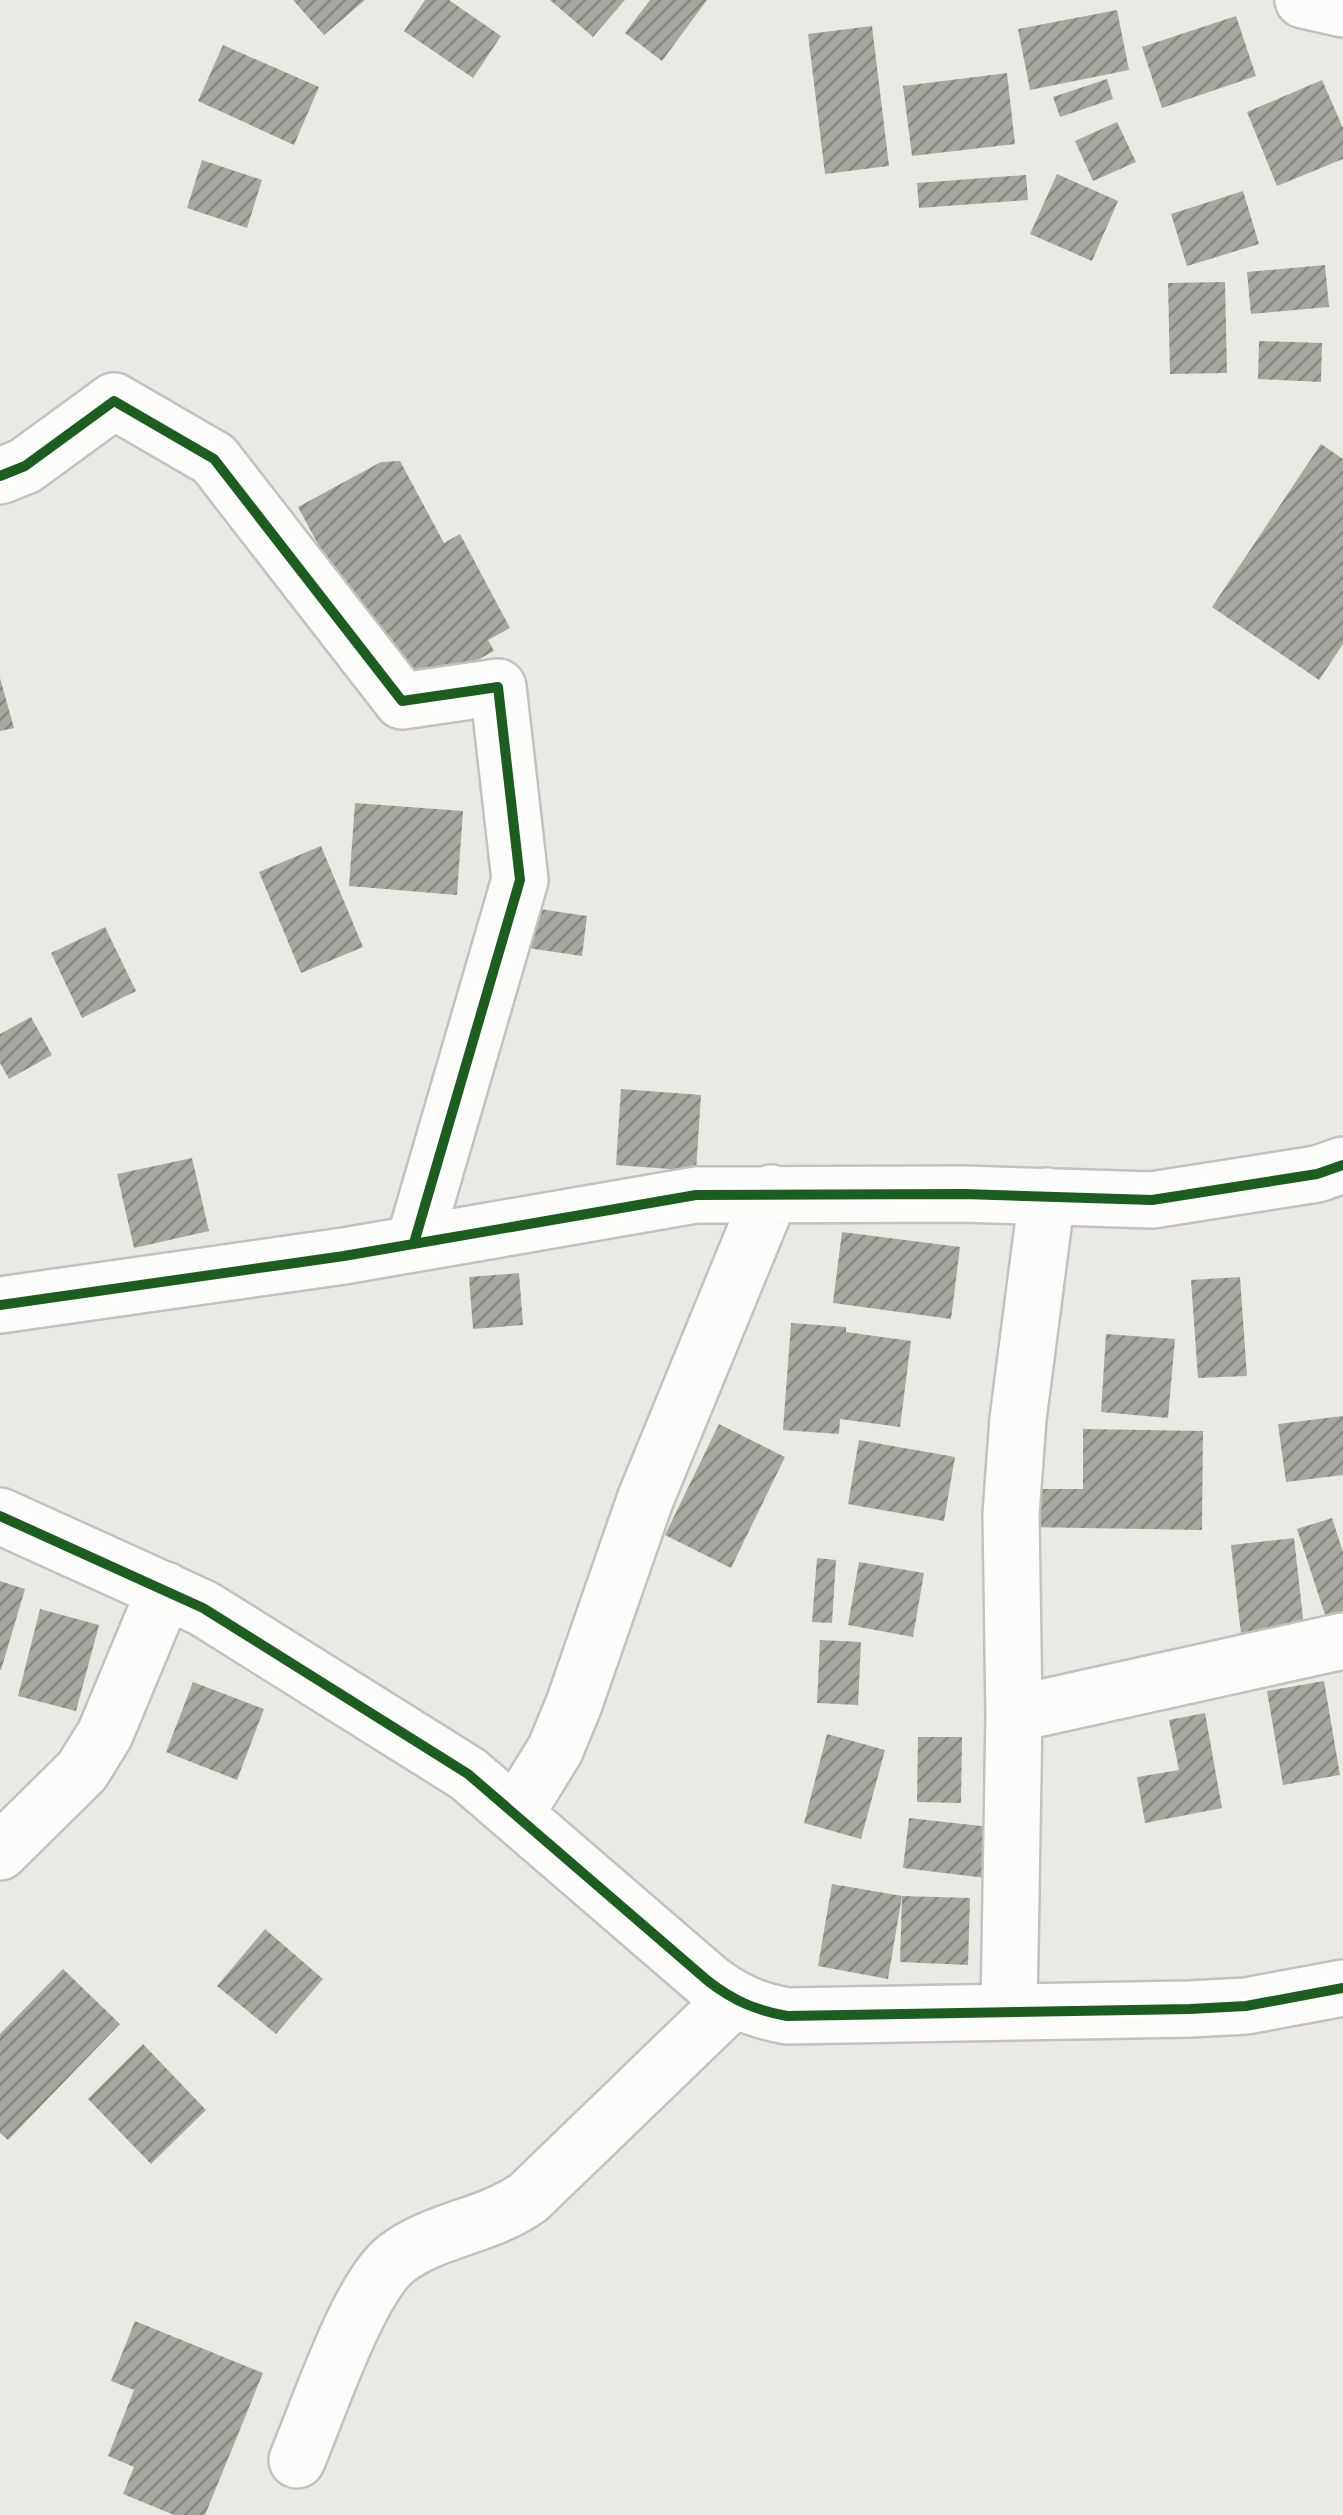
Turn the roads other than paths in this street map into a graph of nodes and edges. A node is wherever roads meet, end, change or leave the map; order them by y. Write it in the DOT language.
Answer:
graph roads {
  1 [pos="1303,0"];
  2 [pos="1343,9"];
  3 [pos="0,476"];
  4 [pos="1343,1165"];
  5 [pos="770,1193"];
  6 [pos="1047,1196"];
  7 [pos="414,1243"];
  8 [pos="0,1305"];
  9 [pos="0,1516"];
  10 [pos="166,1590"];
  11 [pos="1343,1641"];
  12 [pos="1014,1714"];
  13 [pos="516,1812"];
  14 [pos="0,1852"];
  15 [pos="1343,1988"];
  16 [pos="733,2000"];
  17 [pos="1008,2010"];
  18 [pos="296,2460"];
  1 -- 2 [label="street"];
  3 -- 7 [label="street"];
  4 -- 6 [label="street"];
  5 -- 6 [label="street"];
  5 -- 7 [label="street"];
  5 -- 13 [label="street"];
  6 -- 12 [label="street"];
  7 -- 8 [label="street"];
  9 -- 10 [label="street"];
  10 -- 13 [label="street"];
  10 -- 14 [label="street"];
  11 -- 12 [label="street"];
  12 -- 17 [label="street"];
  13 -- 16 [label="street"];
  15 -- 17 [label="street"];
  16 -- 17 [label="street"];
  16 -- 18 [label="street"];
}
